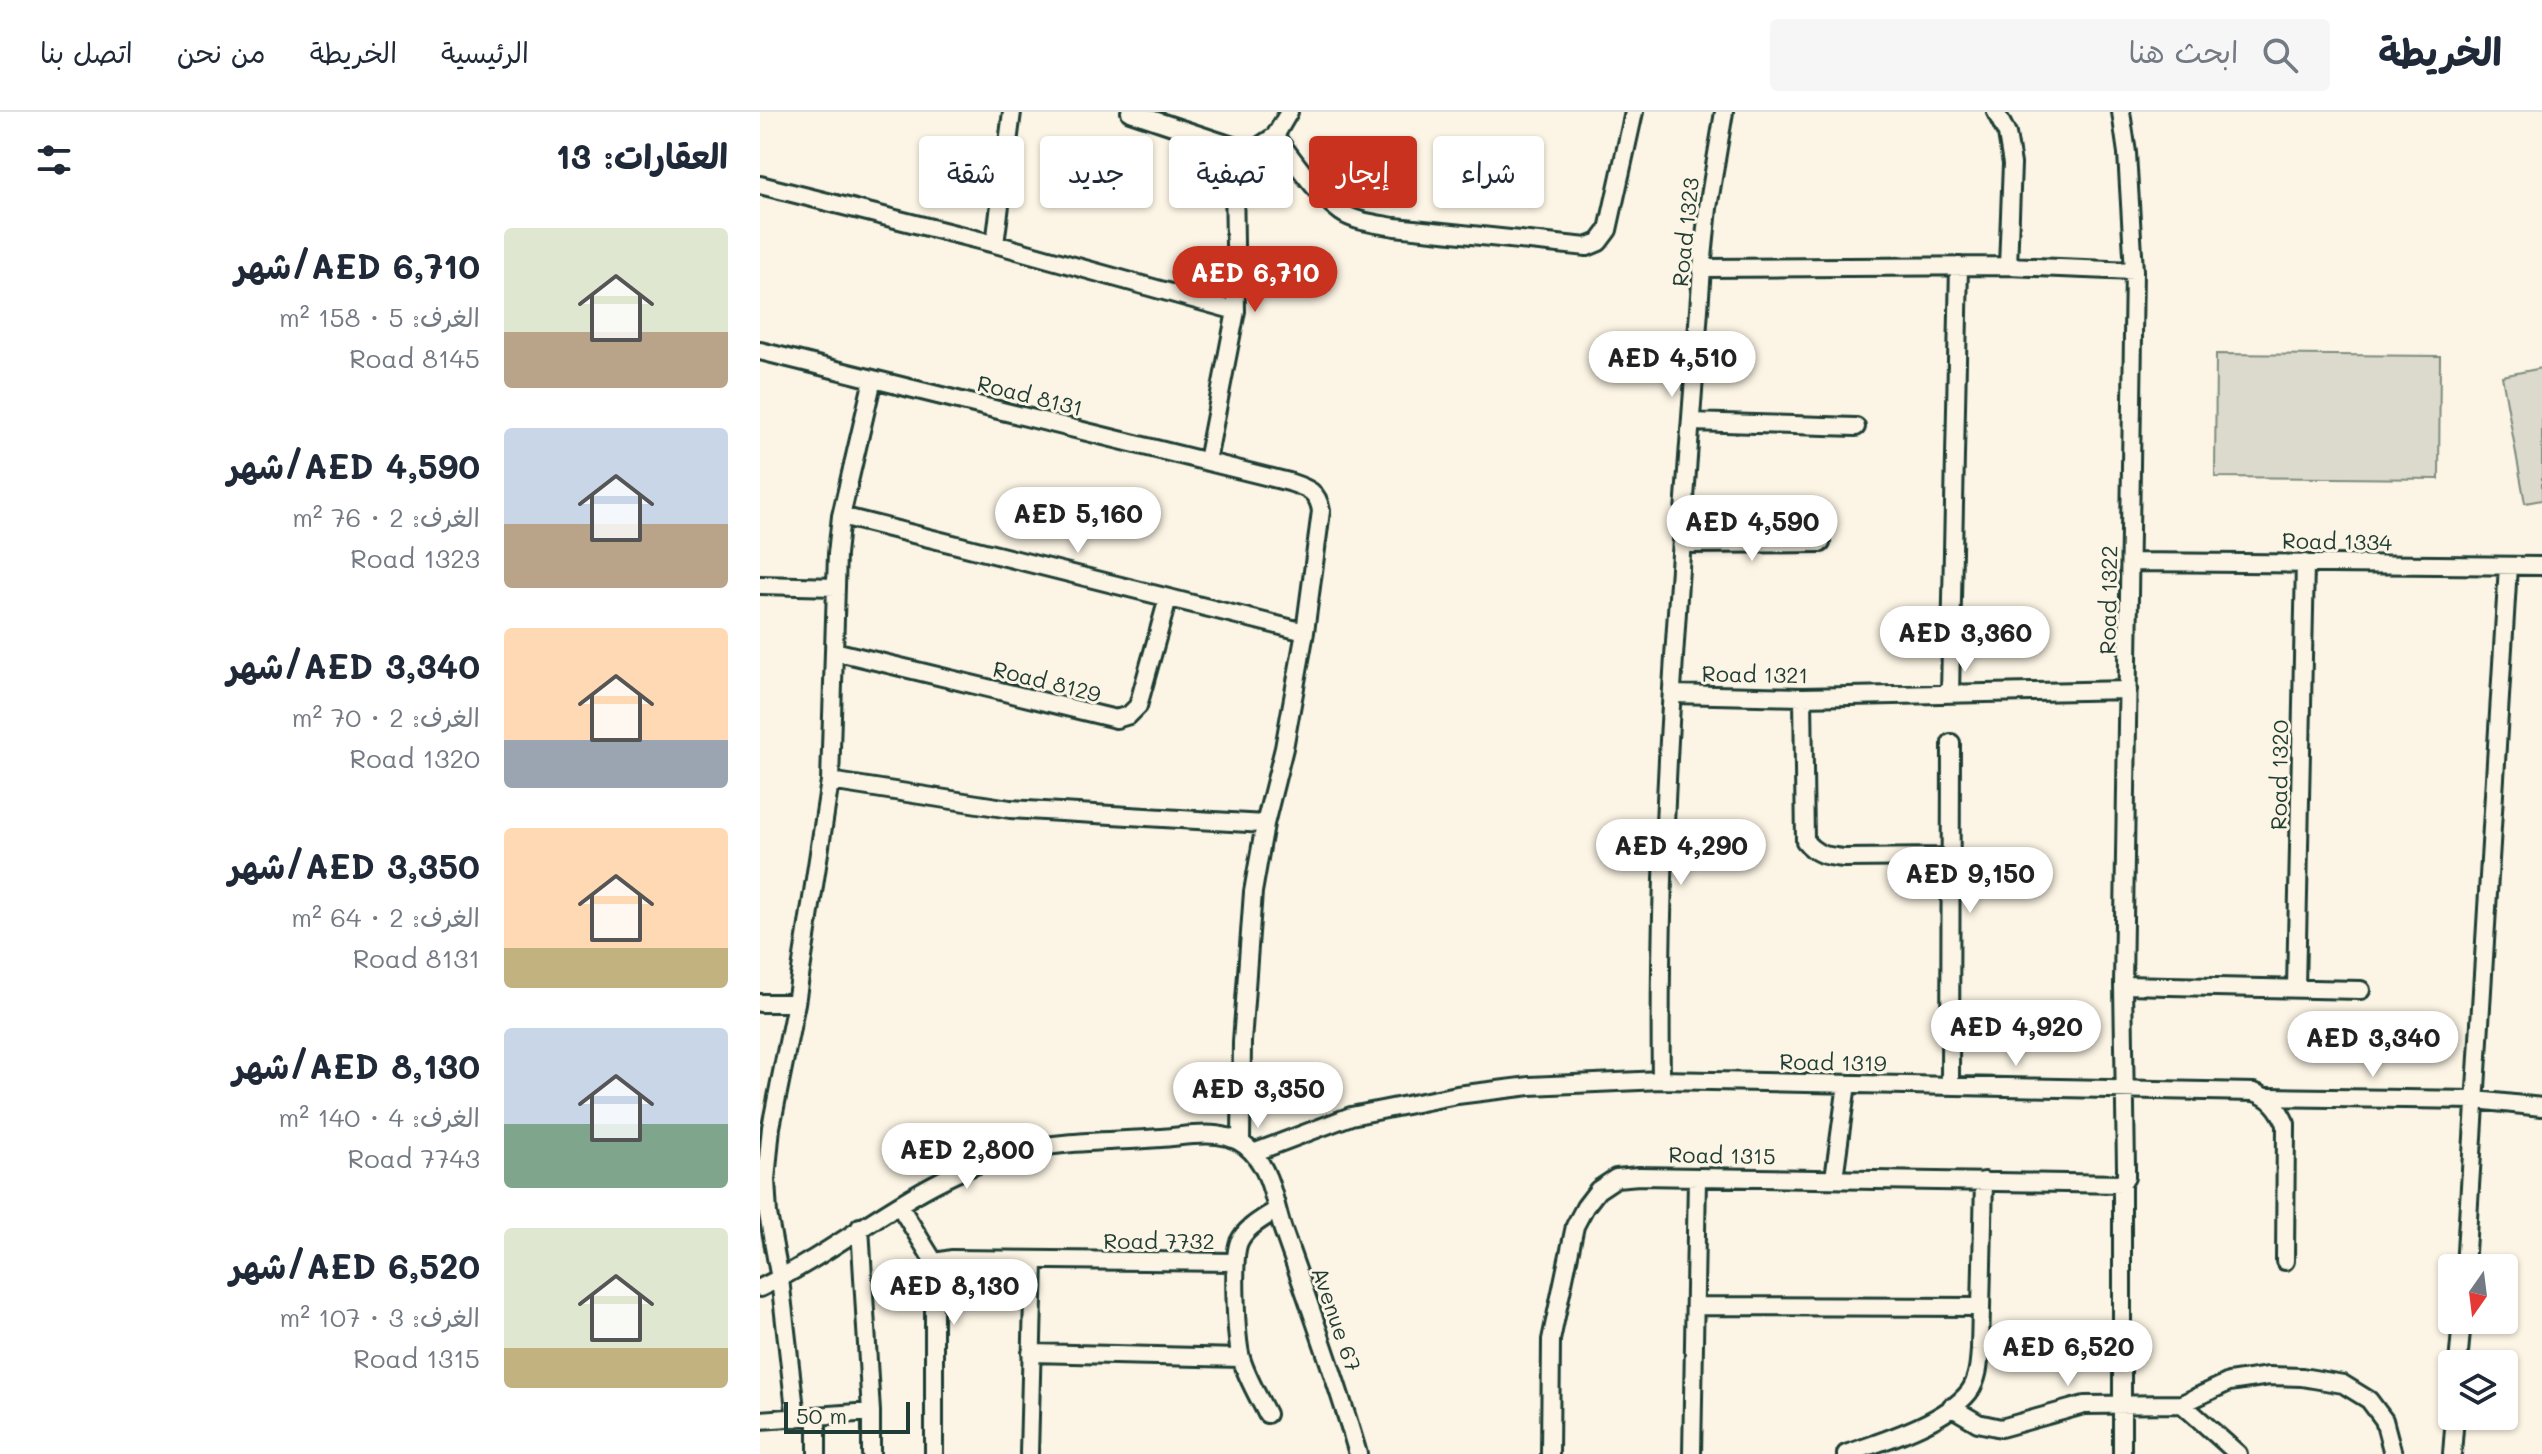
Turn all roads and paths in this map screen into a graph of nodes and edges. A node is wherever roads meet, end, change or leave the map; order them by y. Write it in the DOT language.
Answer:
graph roads {
  1 [pos="1012,112"];
  2 [pos="1130,112"];
  3 [pos="1289,112"];
  4 [pos="1634,112"];
  5 [pos="1724,112"];
  6 [pos="1996,112"];
  7 [pos="2121,112"];
  8 [pos="1203,136"];
  9 [pos="1275,136"];
  10 [pos="1293,158"];
  11 [pos="760,185"];
  12 [pos="1233,208"];
  13 [pos="995,244"];
  14 [pos="1959,266"];
  15 [pos="2008,266"];
  16 [pos="1702,268"];
  17 [pos="2134,271"];
  18 [pos="1236,311"];
  19 [pos="760,351"];
  20 [pos="873,379"];
  21 [pos="1691,422"];
  22 [pos="1856,427"];
  23 [pos="1207,461"];
  24 [pos="841,516"];
  25 [pos="1821,543"];
  26 [pos="1683,544"];
  27 [pos="2131,562"];
  28 [pos="2305,563"];
  29 [pos="2508,566"];
  30 [pos="2542,566"];
  31 [pos="760,585"];
  32 [pos="836,587"];
  33 [pos="1168,598"];
  34 [pos="1305,632"];
  35 [pos="834,651"];
  36 [pos="2128,690"];
  37 [pos="1672,694"];
  38 [pos="1950,694"];
  39 [pos="1803,697"];
  40 [pos="1951,743"];
  41 [pos="830,781"];
  42 [pos="1265,824"];
  43 [pos="1951,857"];
  44 [pos="2123,985"];
  45 [pos="2296,988"];
  46 [pos="2361,990"];
  47 [pos="760,1003"];
  48 [pos="796,1003"];
  49 [pos="1661,1080"];
  50 [pos="1847,1084"];
  51 [pos="1950,1086"];
  52 [pos="2126,1090"];
  53 [pos="2268,1097"];
  54 [pos="2476,1100"];
  55 [pos="2542,1107"];
  56 [pos="765,1128"];
  57 [pos="1190,1136"];
  58 [pos="1247,1147"];
  59 [pos="1697,1178"];
  60 [pos="1834,1178"];
  61 [pos="1984,1181"];
  62 [pos="2122,1184"];
  63 [pos="1275,1204"];
  64 [pos="899,1205"];
  65 [pos="860,1227"];
  66 [pos="2466,1254"];
  67 [pos="1034,1261"];
  68 [pos="2285,1261"];
  69 [pos="1235,1262"];
  70 [pos="936,1265"];
  71 [pos="780,1279"];
  72 [pos="760,1288"];
  73 [pos="1695,1306"];
  74 [pos="1981,1307"];
  75 [pos="1031,1353"];
  76 [pos="1241,1358"];
  77 [pos="2123,1403"];
  78 [pos="2182,1404"];
  79 [pos="1951,1407"];
  80 [pos="871,1412"];
  81 [pos="1267,1414"];
  82 [pos="817,1416"];
  83 [pos="796,1418"];
  84 [pos="760,1420"];
  85 [pos="2454,1430"];
  86 [pos="817,1454"];
  87 [pos="871,1454"];
  88 [pos="934,1454"];
  89 [pos="1029,1454"];
  90 [pos="1358,1454"];
  91 [pos="1550,1454"];
  92 [pos="1692,1454"];
  93 [pos="1846,1454"];
  94 [pos="2122,1454"];
  95 [pos="2238,1454"];
  96 [pos="2393,1454"];
  97 [pos="2452,1454"];
  1 -- 13 [label="street"];
  2 -- 8 [label="street"];
  3 -- 9 [label="street"];
  4 -- 10 [label="street"];
  5 -- 16 [label="street, Road 1323"];
  6 -- 15 [label="street"];
  7 -- 17 [label="street, Road 1322"];
  11 -- 13 [label="street"];
  12 -- 18 [label="street"];
  13 -- 18 [label="street"];
  14 -- 15 [label="street"];
  14 -- 16 [label="street"];
  14 -- 38 [label="street"];
  15 -- 17 [label="street"];
  16 -- 21 [label="street, Road 1323"];
  17 -- 27 [label="street, Road 1322"];
  18 -- 23 [label="street"];
  19 -- 20 [label="street, Road 8131"];
  20 -- 23 [label="street, Road 8131"];
  20 -- 24 [label="street"];
  21 -- 22 [label="street"];
  21 -- 26 [label="street, Road 1323"];
  23 -- 34 [label="street, Road 8131"];
  24 -- 32 [label="street"];
  24 -- 33 [label="street"];
  25 -- 26 [label="street"];
  26 -- 37 [label="street, Road 1323"];
  27 -- 28 [label="street, Road 1334"];
  27 -- 36 [label="street, Road 1322"];
  28 -- 29 [label="street, Road 1334"];
  28 -- 45 [label="street, Road 1320"];
  29 -- 30 [label="street, Road 1334"];
  29 -- 54 [label="street"];
  31 -- 32 [label="street"];
  32 -- 35 [label="street"];
  33 -- 34 [label="street"];
  33 -- 35 [label="street, Road 8129"];
  34 -- 42 [label="street"];
  35 -- 41 [label="street"];
  36 -- 38 [label="street, Road 1321"];
  36 -- 44 [label="street, Road 1322"];
  37 -- 39 [label="street, Road 1321"];
  37 -- 49 [label="street, Road 1321"];
  38 -- 39 [label="street, Road 1321"];
  39 -- 43 [label="street"];
  40 -- 43 [label="street"];
  41 -- 42 [label="street"];
  41 -- 48 [label="street"];
  42 -- 58 [label="street"];
  43 -- 51 [label="street"];
  44 -- 45 [label="street"];
  44 -- 52 [label="street, Road 1322"];
  45 -- 46 [label="street"];
  47 -- 48 [label="street"];
  48 -- 56 [label="street"];
  49 -- 50 [label="street, Road 1319"];
  49 -- 58 [label="street, Road 1319"];
  50 -- 51 [label="street, Road 1319"];
  50 -- 60 [label="street"];
  51 -- 52 [label="street, Road 1319"];
  52 -- 53 [label="street, Road 1319"];
  52 -- 62 [label="street, Road 1322"];
  53 -- 54 [label="street, Road 1319"];
  53 -- 68 [label="street"];
  54 -- 55 [label="street, Road 1319"];
  54 -- 66 [label="street"];
  56 -- 71 [label="street"];
  57 -- 58 [label="street"];
  57 -- 63 [label="street, Avenue 67"];
  57 -- 64 [label="street"];
  58 -- 63 [label="street, Avenue 67"];
  59 -- 60 [label="street, Road 1315"];
  59 -- 73 [label="street"];
  59 -- 91 [label="street, Road 1315"];
  60 -- 61 [label="street, Road 1315"];
  61 -- 62 [label="street, Road 1315"];
  61 -- 74 [label="street"];
  62 -- 77 [label="street, Road 1322"];
  63 -- 69 [label="street, Road 7732"];
  63 -- 90 [label="street, Avenue 67"];
  64 -- 65 [label="street"];
  64 -- 70 [label="street"];
  65 -- 71 [label="street"];
  65 -- 80 [label="street"];
  67 -- 69 [label="street, Road 7732"];
  67 -- 70 [label="street, Road 7732"];
  67 -- 75 [label="street"];
  69 -- 76 [label="street, Road 7732"];
  70 -- 88 [label="street"];
  71 -- 72 [label="street"];
  71 -- 83 [label="street"];
  73 -- 74 [label="street"];
  73 -- 92 [label="street"];
  74 -- 79 [label="street"];
  75 -- 76 [label="street"];
  75 -- 89 [label="street"];
  76 -- 81 [label="street, Road 7732"];
  77 -- 78 [label="street"];
  77 -- 79 [label="street"];
  77 -- 94 [label="street, Road 1322"];
  78 -- 95 [label="street"];
  78 -- 96 [label="street"];
  79 -- 93 [label="street"];
  80 -- 82 [label="street"];
  80 -- 87 [label="street"];
  82 -- 83 [label="street"];
  82 -- 86 [label="street"];
  83 -- 84 [label="street"];
  85 -- 97 [label="street"];
}
